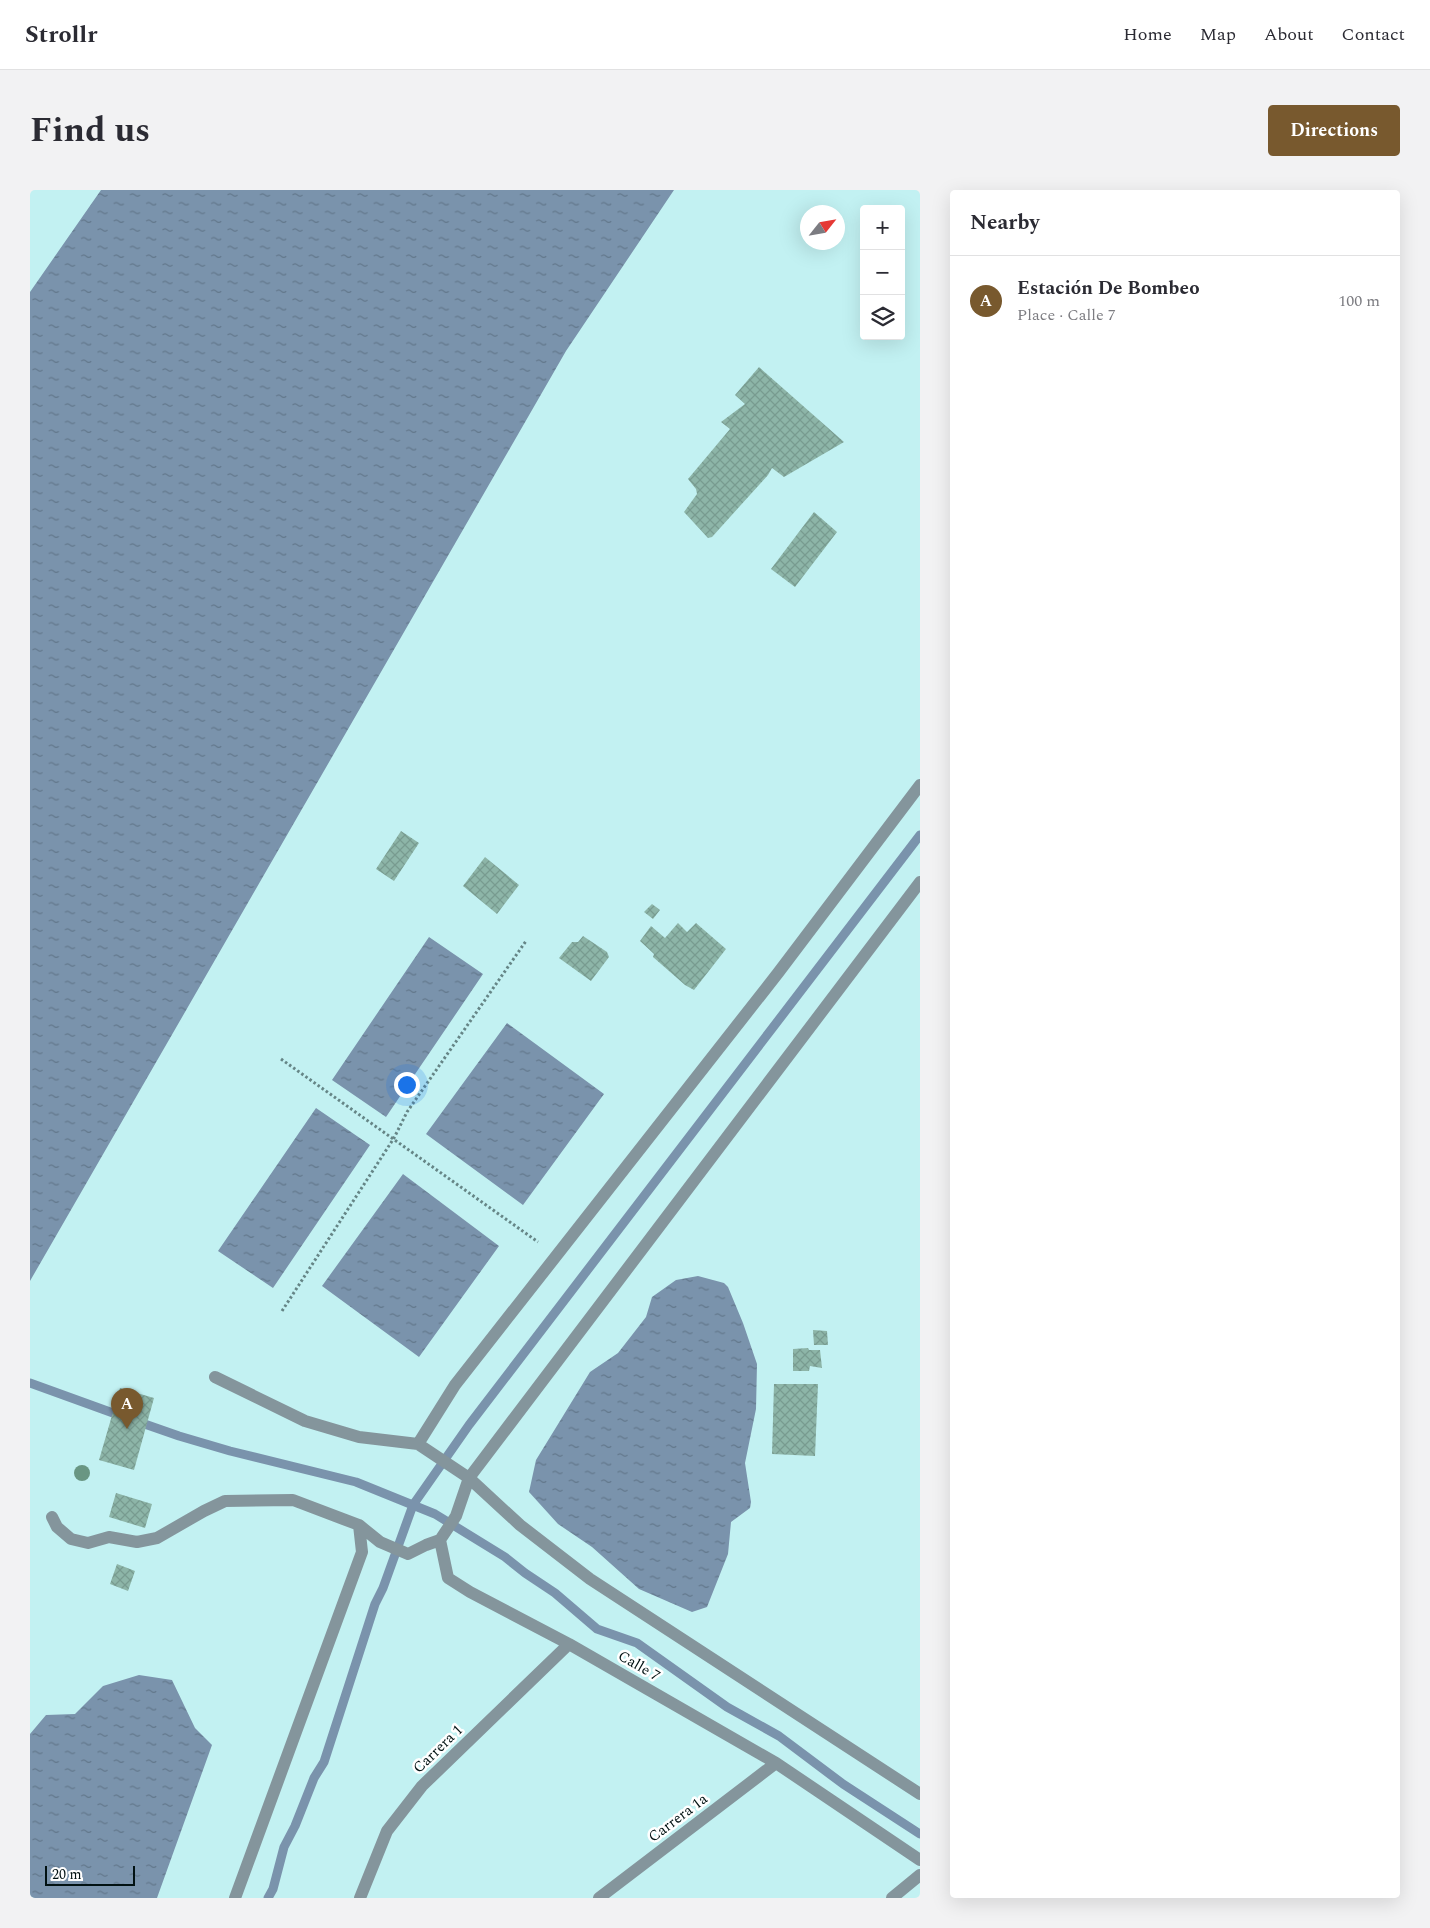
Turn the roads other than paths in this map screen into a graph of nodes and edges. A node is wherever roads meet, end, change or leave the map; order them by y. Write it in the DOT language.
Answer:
graph roads {
  1 [pos="920,785"];
  2 [pos="920,882"];
  3 [pos="215,1377"];
  4 [pos="418,1444"];
  5 [pos="469,1478"];
  6 [pos="52,1517"];
  7 [pos="359,1525"];
  8 [pos="440,1540"];
  9 [pos="568,1644"];
  10 [pos="776,1763"];
  11 [pos="920,1794"];
  12 [pos="920,1860"];
  13 [pos="920,1875"];
  14 [pos="235,1898"];
  15 [pos="360,1898"];
  16 [pos="599,1898"];
  17 [pos="892,1898"];
  1 -- 4 [label="street"];
  2 -- 5 [label="street"];
  3 -- 4 [label="street"];
  4 -- 5 [label="street"];
  5 -- 8 [label="street"];
  5 -- 11 [label="street"];
  6 -- 7 [label="street"];
  7 -- 8 [label="street"];
  7 -- 14 [label="street"];
  8 -- 9 [label="street, Calle 7"];
  9 -- 10 [label="street, Calle 7"];
  9 -- 15 [label="street, Carrera 1"];
  10 -- 12 [label="street, Calle 7"];
  10 -- 16 [label="street, Carrera 1a"];
  13 -- 17 [label="street"];
}
